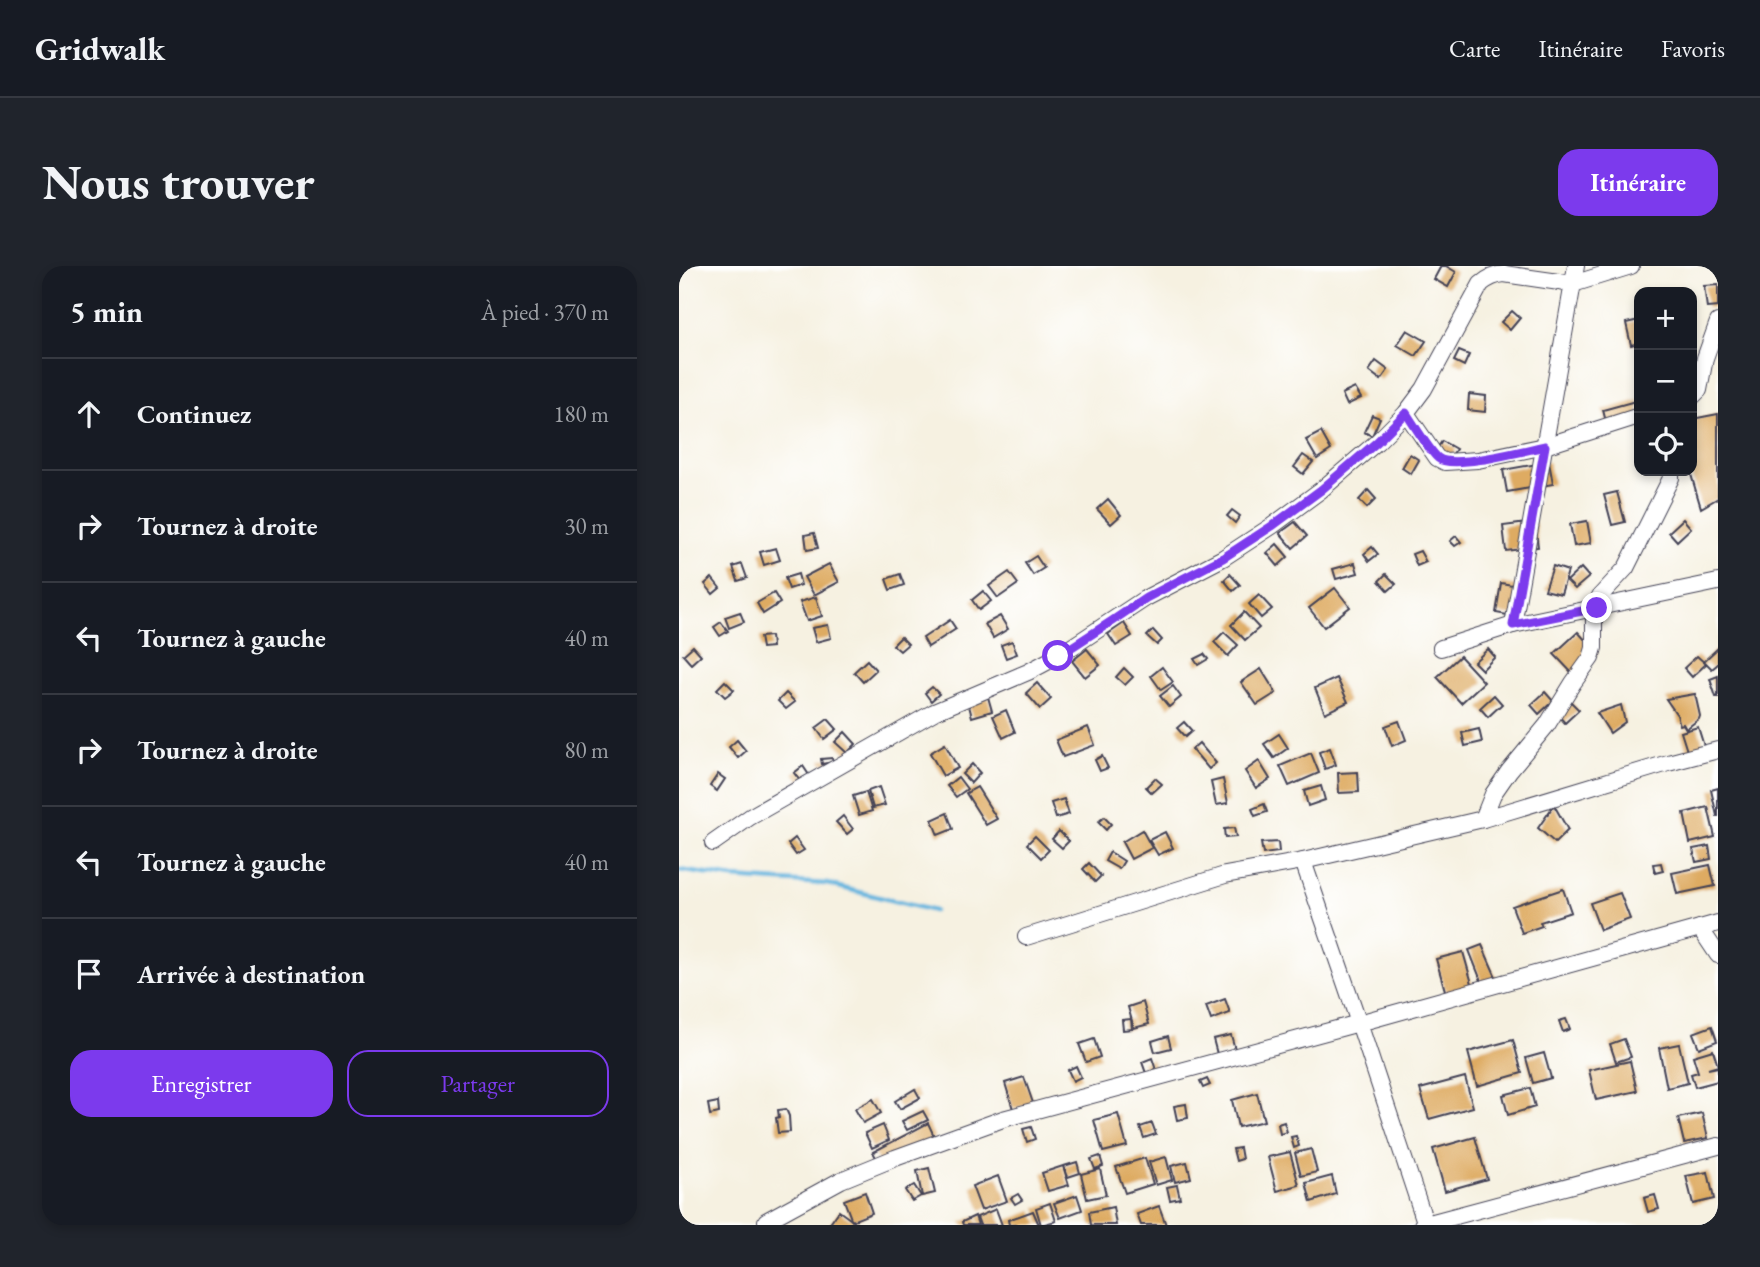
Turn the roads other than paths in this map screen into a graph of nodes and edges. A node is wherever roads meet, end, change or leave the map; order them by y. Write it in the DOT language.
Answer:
graph roads {
  1 [pos="1576,266"];
  2 [pos="1631,266"];
  3 [pos="1573,284"];
  4 [pos="1718,323"];
  5 [pos="1697,392"];
  6 [pos="1406,413"];
  7 [pos="1634,418"];
  8 [pos="1545,446"];
  9 [pos="1671,476"];
  10 [pos="1718,582"];
  11 [pos="1597,608"];
  12 [pos="1513,625"];
  13 [pos="1441,648"];
  14 [pos="1718,750"];
  15 [pos="1483,819"];
  16 [pos="713,843"];
  17 [pos="1303,861"];
  18 [pos="1718,923"];
  19 [pos="1700,928"];
  20 [pos="1026,937"];
  21 [pos="1718,955"];
  22 [pos="1359,1023"];
  23 [pos="1718,1146"];
  24 [pos="766,1221"];
  25 [pos="1424,1225"];
  1 -- 3 [label="street"];
  2 -- 3 [label="street"];
  3 -- 6 [label="street"];
  3 -- 8 [label="street"];
  4 -- 5 [label="street"];
  6 -- 8 [label="street"];
  6 -- 16 [label="street"];
  7 -- 8 [label="street"];
  8 -- 12 [label="street"];
  9 -- 11 [label="street"];
  10 -- 11 [label="street"];
  11 -- 12 [label="street"];
  11 -- 15 [label="street"];
  12 -- 13 [label="street"];
  14 -- 15 [label="street"];
  15 -- 17 [label="street"];
  17 -- 20 [label="street"];
  17 -- 22 [label="street"];
  18 -- 19 [label="street"];
  19 -- 21 [label="street"];
  19 -- 22 [label="street"];
  22 -- 24 [label="street"];
  22 -- 25 [label="street"];
  23 -- 25 [label="street"];
}
